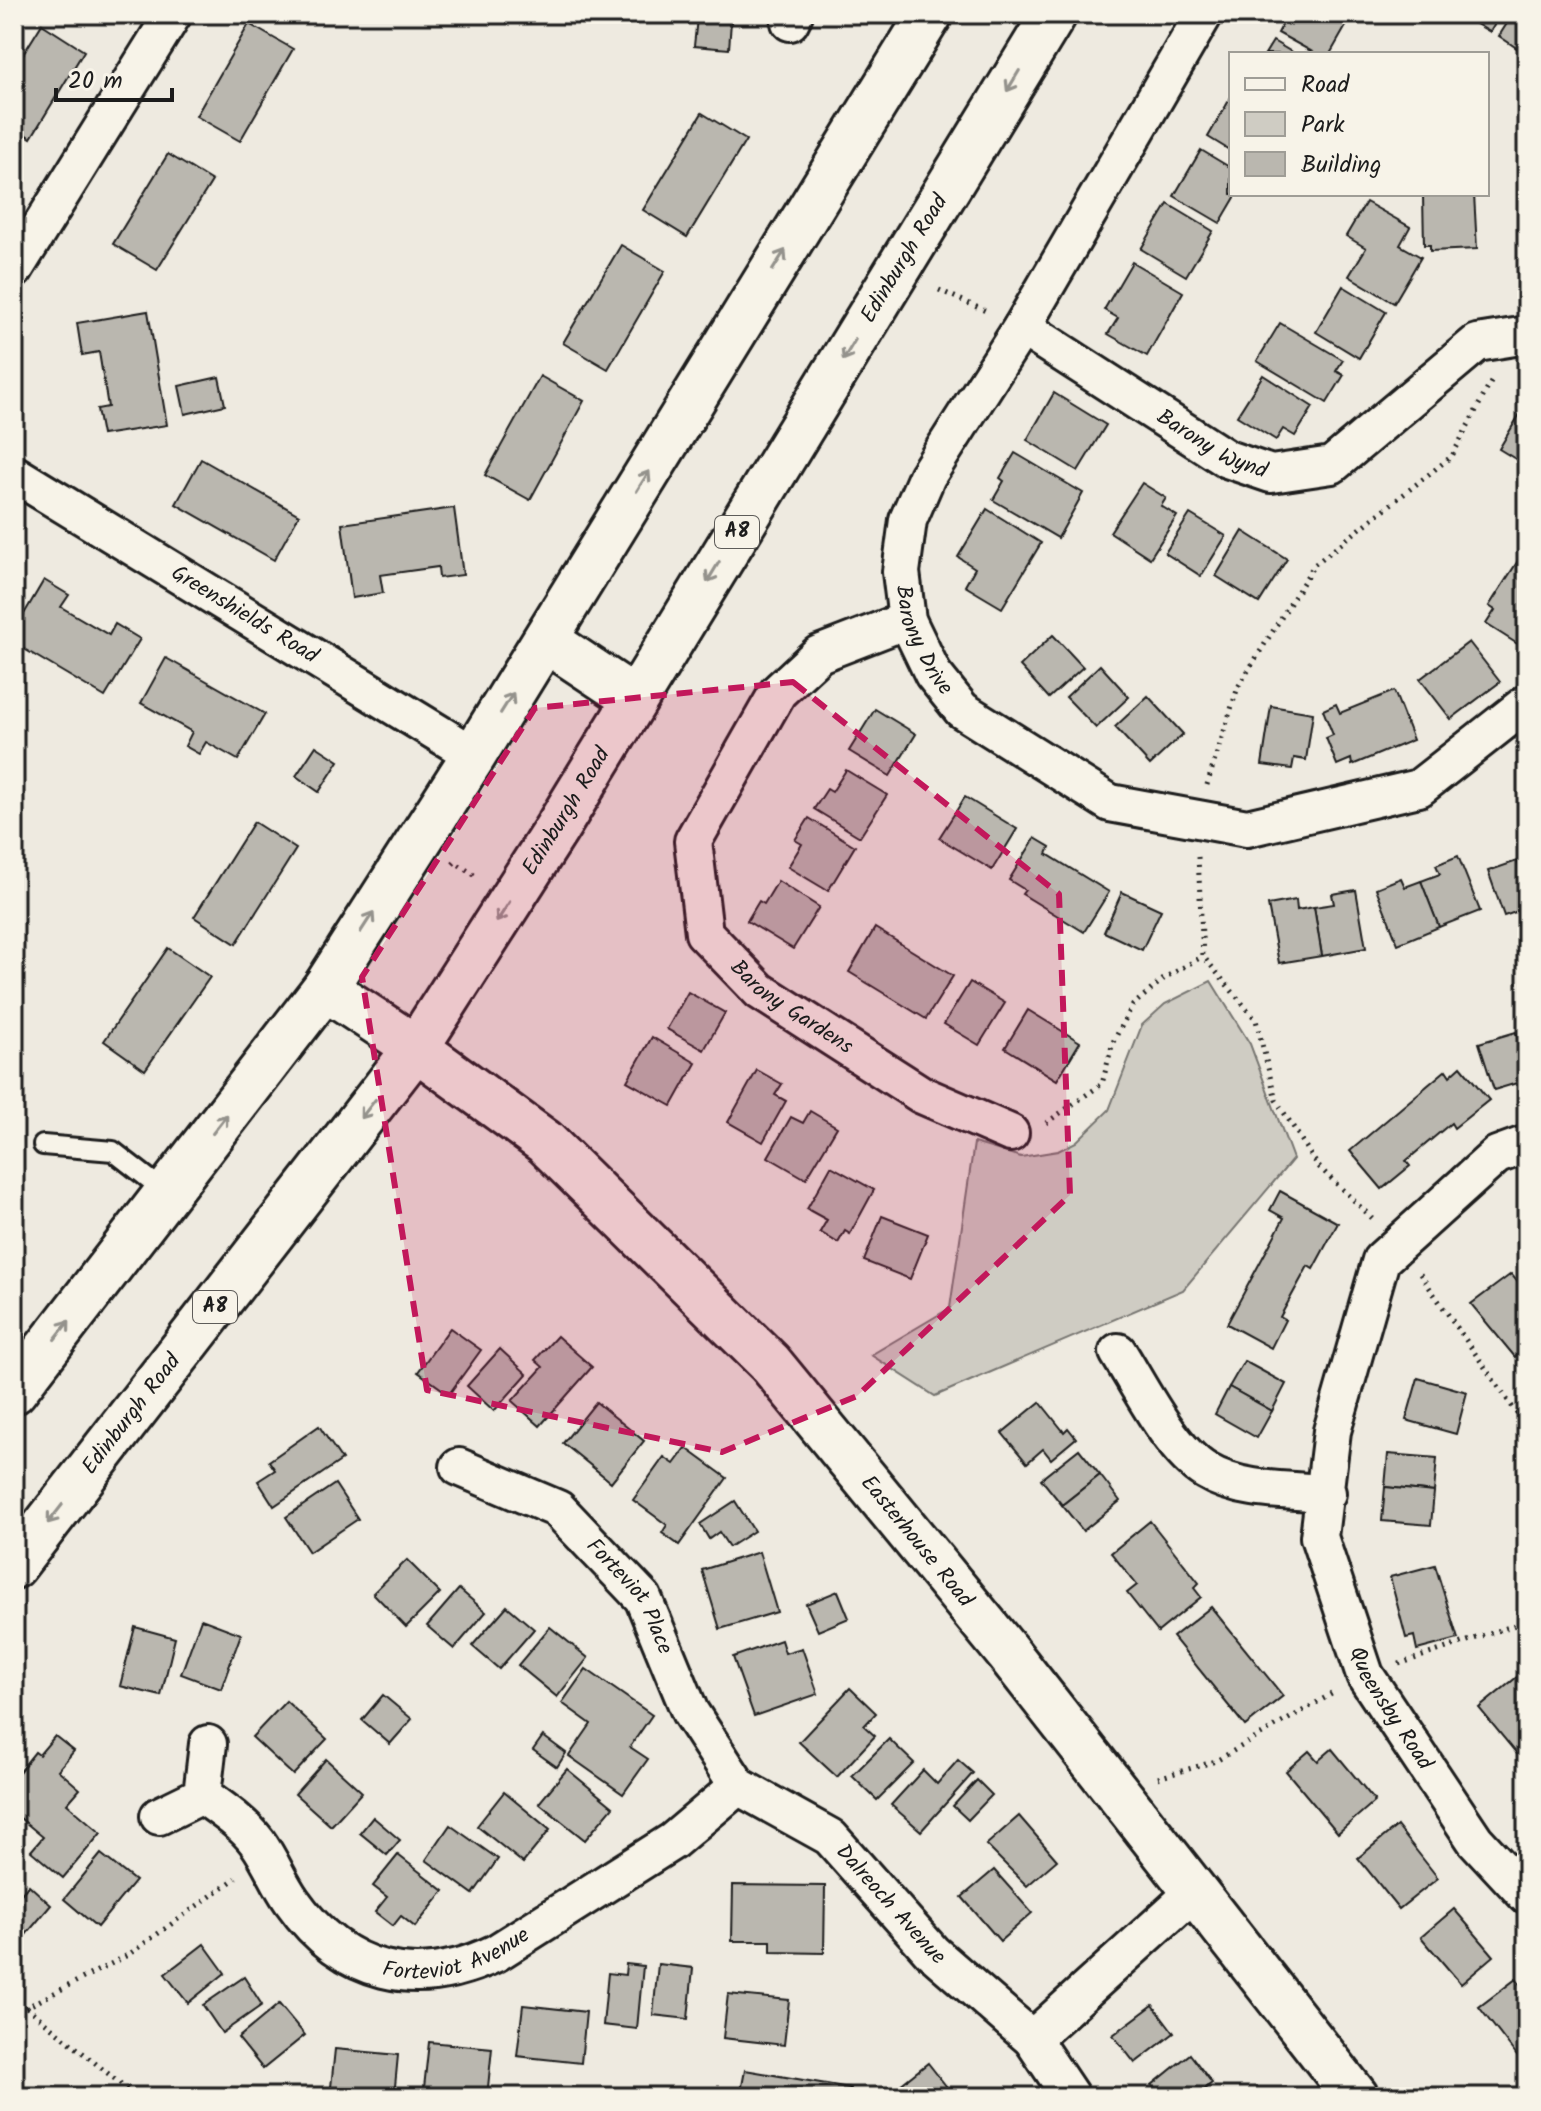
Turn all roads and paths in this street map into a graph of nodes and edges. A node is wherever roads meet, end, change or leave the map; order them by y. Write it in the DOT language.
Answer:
graph roads {
  1 [pos="173,14"];
  2 [pos="930,14"];
  3 [pos="1054,14"];
  4 [pos="1204,14"];
  5 [pos="1527,204"];
  6 [pos="14,270"];
  7 [pos="939,290"];
  8 [pos="1022,327"];
  9 [pos="1522,335"];
  10 [pos="14,474"];
  11 [pos="907,620"];
  12 [pos="546,640"];
  13 [pos="635,699"];
  14 [pos="1527,703"];
  15 [pos="474,755"];
  16 [pos="1196,819"];
  17 [pos="446,875"];
  18 [pos="511,899"];
  19 [pos="1203,956"];
  20 [pos="325,988"];
  21 [pos="416,1048"];
  22 [pos="1010,1133"];
  23 [pos="1527,1144"];
  24 [pos="43,1145"];
  25 [pos="167,1193"];
  26 [pos="1399,1244"];
  27 [pos="1118,1352"];
  28 [pos="14,1391"];
  29 [pos="1527,1428"];
  30 [pos="459,1467"];
  31 [pos="1327,1493"];
  32 [pos="14,1566"];
  33 [pos="1527,1621"];
  34 [pos="1365,1675"];
  35 [pos="208,1744"];
  36 [pos="738,1786"];
  37 [pos="1116,1791"];
  38 [pos="202,1795"];
  39 [pos="159,1816"];
  40 [pos="268,1861"];
  41 [pos="1195,1891"];
  42 [pos="1527,1896"];
  43 [pos="14,1997"];
  44 [pos="25,2008"];
  45 [pos="1032,2039"];
  46 [pos="137,2097"];
  47 [pos="1071,2097"];
  48 [pos="1356,2097"];
  1 -- 6 [label="street"];
  12 -- 2 [label="main road, one-way"];
  3 -- 13 [label="main road, Edinburgh Road / A8, one-way"];
  4 -- 8 [label="street, Barony Drive"];
  5 -- 9 [label="path"];
  7 -- 8 [label="path"];
  8 -- 9 [label="street, Barony Wynd"];
  8 -- 11 [label="street, Barony Drive"];
  9 -- 16 [label="path"];
  10 -- 15 [label="street, Greenshields Road"];
  11 -- 16 [label="street, Barony Drive"];
  11 -- 22 [label="street, Barony Gardens"];
  12 -- 13 [label="main road"];
  15 -- 12 [label="main road, one-way"];
  13 -- 18 [label="main road, Edinburgh Road / A8"];
  14 -- 16 [label="street, Barony Drive"];
  20 -- 15 [label="main road, one-way"];
  16 -- 19 [label="path"];
  17 -- 18 [label="path"];
  18 -- 21 [label="main road, Edinburgh Road / A8, one-way"];
  19 -- 22 [label="path"];
  19 -- 26 [label="path"];
  20 -- 21 [label="main road, Easterhouse Road"];
  25 -- 20 [label="main road, one-way"];
  21 -- 32 [label="main road, Edinburgh Road / A8, one-way"];
  21 -- 37 [label="main road, Easterhouse Road"];
  23 -- 26 [label="street, Queensby Road"];
  24 -- 25 [label="lane"];
  28 -- 25 [label="main road, one-way"];
  26 -- 29 [label="path"];
  26 -- 31 [label="street, Queensby Road"];
  27 -- 31 [label="street"];
  30 -- 36 [label="street, Forteviot Place"];
  31 -- 34 [label="street, Queensby Road"];
  33 -- 34 [label="path"];
  34 -- 37 [label="path"];
  34 -- 42 [label="street, Queensby Road"];
  35 -- 38 [label="street"];
  36 -- 40 [label="street, Forteviot Avenue"];
  36 -- 45 [label="street, Dalreoch Avenue"];
  37 -- 41 [label="main road, Easterhouse Road"];
  38 -- 39 [label="street"];
  38 -- 40 [label="street, Forteviot Avenue"];
  40 -- 44 [label="path"];
  41 -- 45 [label="street"];
  41 -- 48 [label="main road, Easterhouse Road"];
  43 -- 44 [label="path"];
  44 -- 46 [label="path"];
  45 -- 47 [label="street, Dalreoch Avenue"];
}
